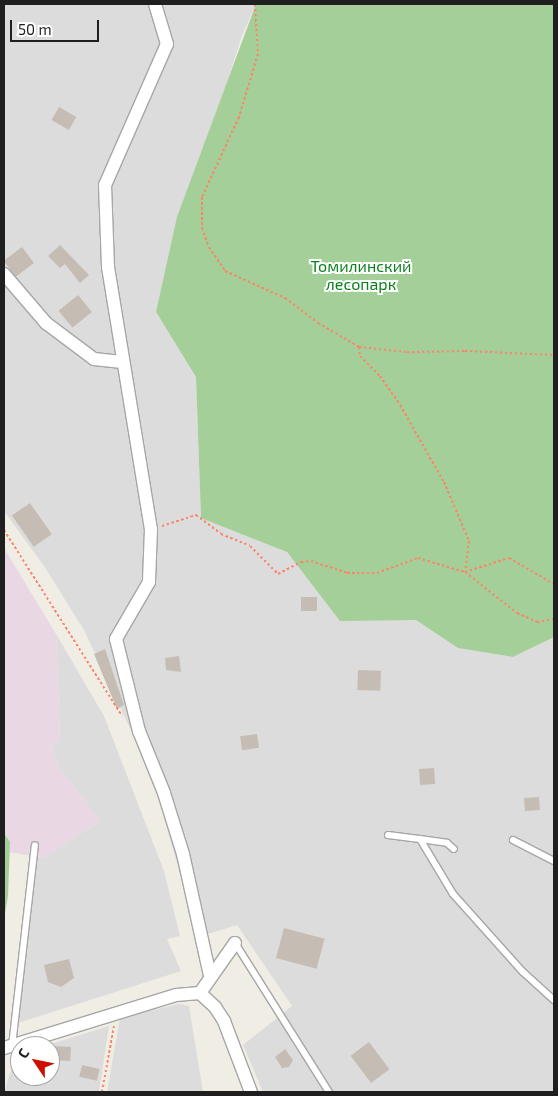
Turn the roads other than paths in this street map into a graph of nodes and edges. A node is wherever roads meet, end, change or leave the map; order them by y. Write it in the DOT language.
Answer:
graph roads {
  1 [pos="155,4"];
  2 [pos="4,274"];
  3 [pos="122,362"];
  4 [pos="388,836"];
  5 [pos="420,839"];
  6 [pos="513,840"];
  7 [pos="35,845"];
  8 [pos="454,849"];
  9 [pos="554,861"];
  10 [pos="235,942"];
  11 [pos="210,976"];
  12 [pos="200,993"];
  13 [pos="554,1000"];
  14 [pos="8,1047"];
  15 [pos="251,1092"];
  16 [pos="328,1092"];
  1 -- 3 [label="street"];
  2 -- 3 [label="street"];
  3 -- 11 [label="street"];
  4 -- 5 [label="lane"];
  5 -- 8 [label="lane"];
  5 -- 13 [label="lane"];
  6 -- 9 [label="lane"];
  7 -- 14 [label="lane"];
  10 -- 11 [label="street"];
  10 -- 16 [label="lane"];
  11 -- 12 [label="street"];
  12 -- 14 [label="street"];
  12 -- 15 [label="street"];
}
